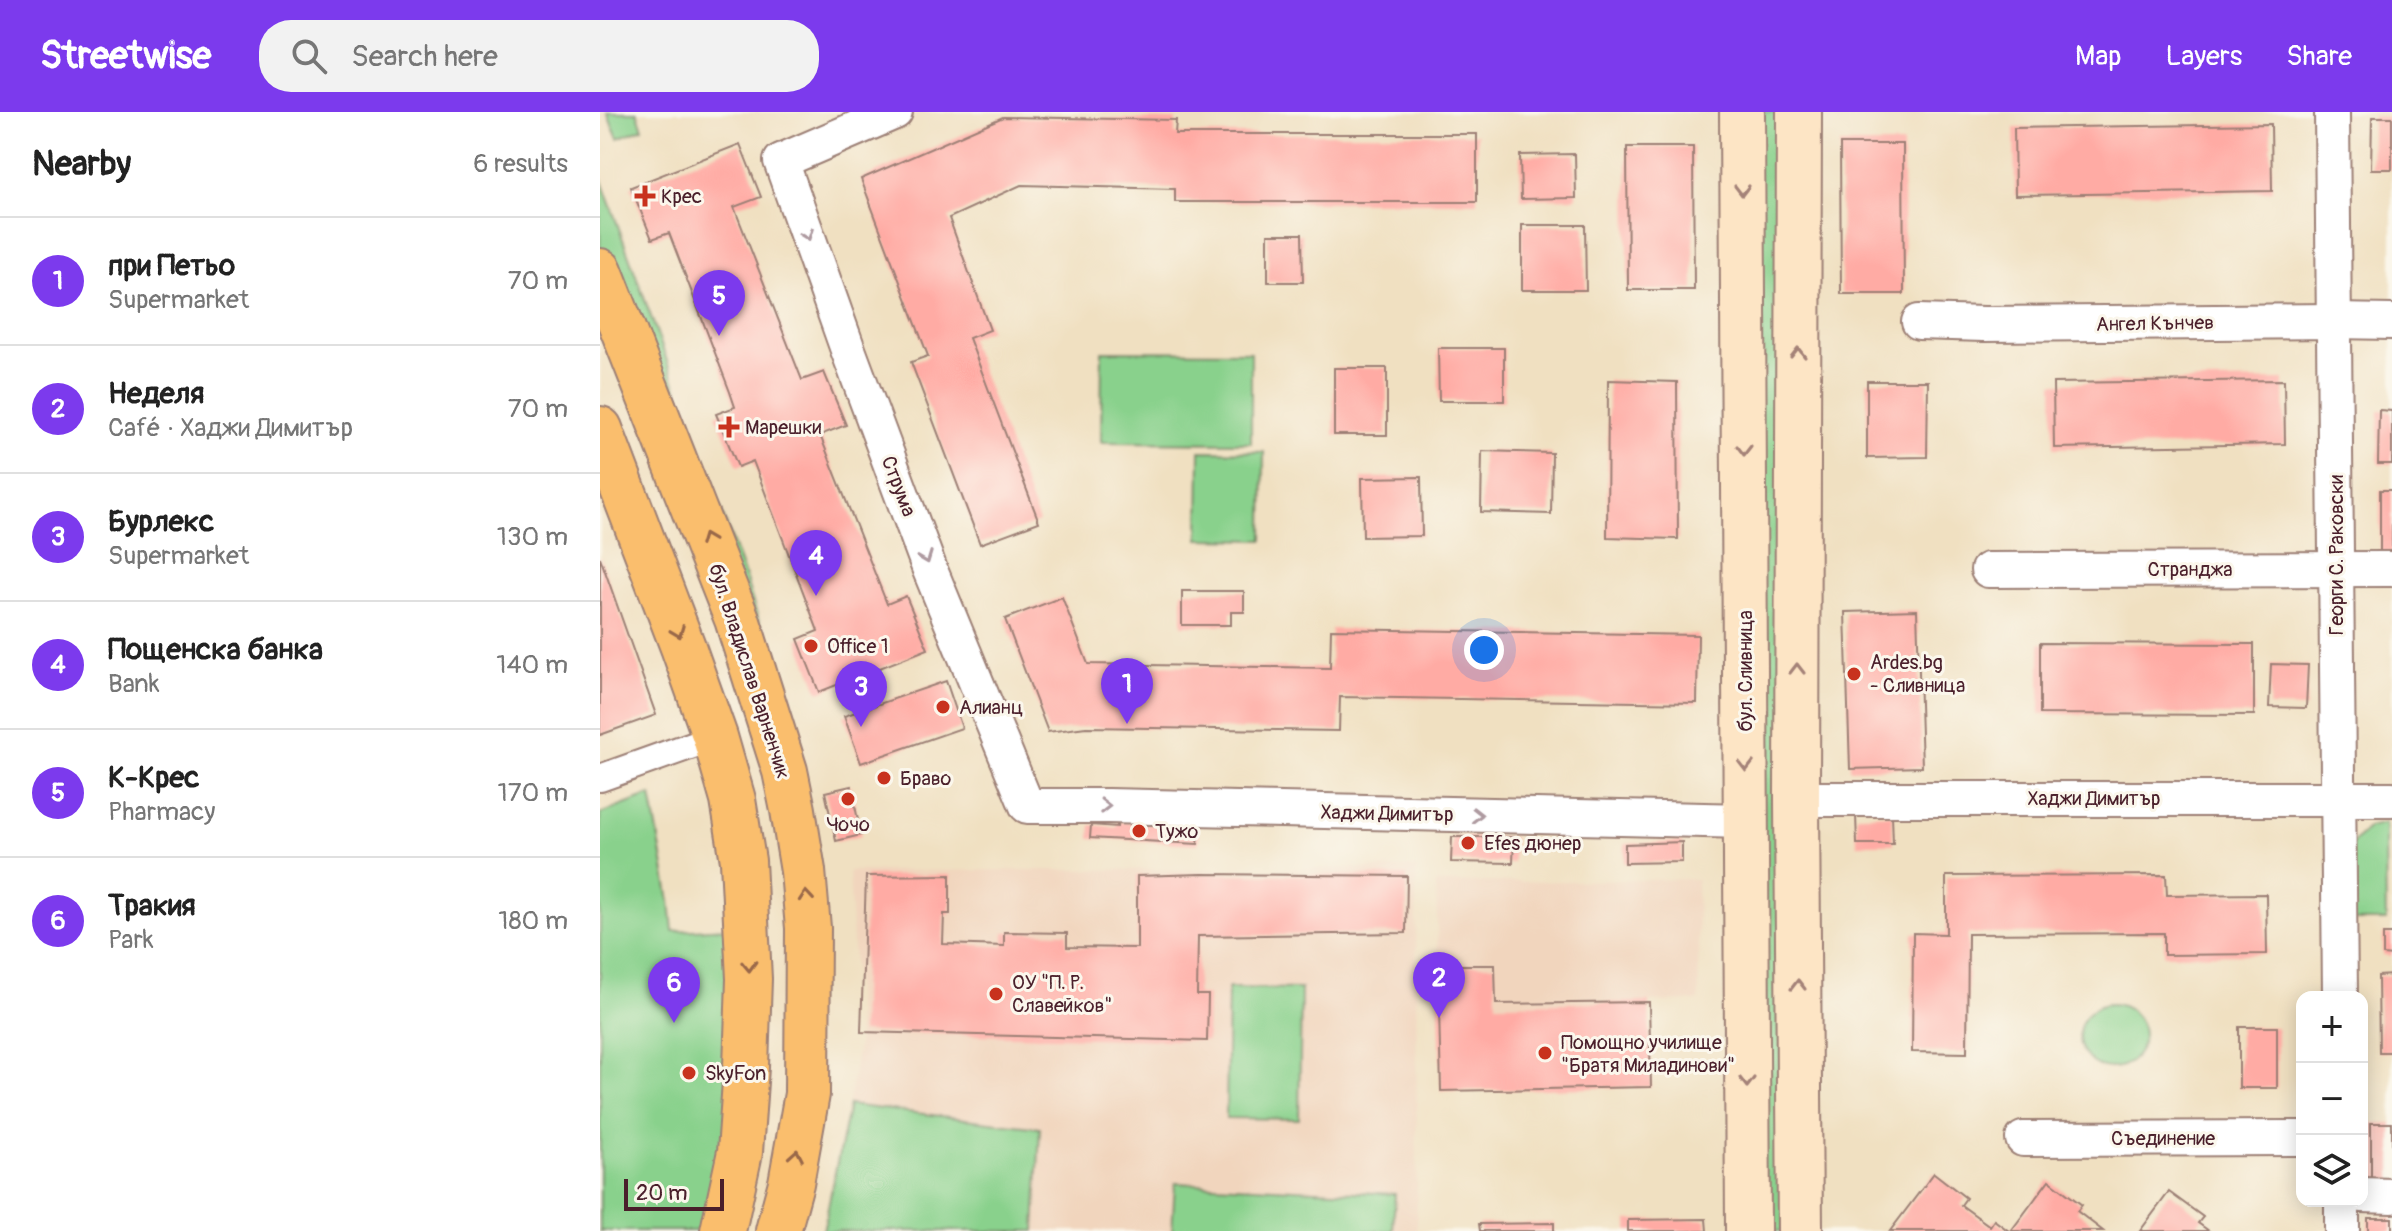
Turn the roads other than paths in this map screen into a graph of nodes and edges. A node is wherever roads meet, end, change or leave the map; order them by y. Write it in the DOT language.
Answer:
graph roads {
  1 [pos="895,112"];
  2 [pos="1742,112"];
  3 [pos="1799,112"];
  4 [pos="2332,112"];
  5 [pos="600,271"];
  6 [pos="2334,321"];
  7 [pos="1919,322"];
  8 [pos="2392,322"];
  9 [pos="600,429"];
  10 [pos="2336,568"];
  11 [pos="2392,569"];
  12 [pos="1988,570"];
  13 [pos="715,737"];
  14 [pos="600,778"];
  15 [pos="1797,799"];
  16 [pos="2338,799"];
  17 [pos="2392,799"];
  18 [pos="1027,806"];
  19 [pos="1746,821"];
  20 [pos="2340,991"];
  21 [pos="2296,1138"];
  22 [pos="2023,1139"];
  23 [pos="2368,1195"];
  24 [pos="2392,1196"];
  25 [pos="2342,1207"];
  26 [pos="723,1231"];
  27 [pos="778,1231"];
  28 [pos="1748,1231"];
  29 [pos="1800,1231"];
  30 [pos="2342,1231"];
  1 -- 18 [label="street, Струма, one-way"];
  2 -- 19 [label="main road, бул. Сливница, one-way"];
  15 -- 3 [label="main road, one-way"];
  4 -- 6 [label="street, Георги С. Раковски"];
  27 -- 5 [label="main road, бул. Владислав Варненчик, one-way"];
  6 -- 7 [label="street, Ангел Кънчев"];
  6 -- 8 [label="street, Ангел Кънчев"];
  6 -- 10 [label="street, Георги С. Раковски"];
  9 -- 13 [label="main road, one-way"];
  10 -- 11 [label="street, Странджа"];
  10 -- 12 [label="street, Странджа"];
  10 -- 16 [label="street, Георги С. Раковски"];
  13 -- 14 [label="street"];
  13 -- 26 [label="main road, one-way"];
  15 -- 16 [label="street, Хаджи Димитър"];
  29 -- 15 [label="main road, one-way"];
  16 -- 17 [label="street, Хаджи Димитър"];
  16 -- 20 [label="street, Георги С. Раковски"];
  18 -- 19 [label="street, Хаджи Димитър, one-way"];
  19 -- 28 [label="main road, бул. Сливница, one-way"];
  21 -- 22 [label="street, Съединение"];
  23 -- 24 [label="street"];
  25 -- 30 [label="street"];
}
